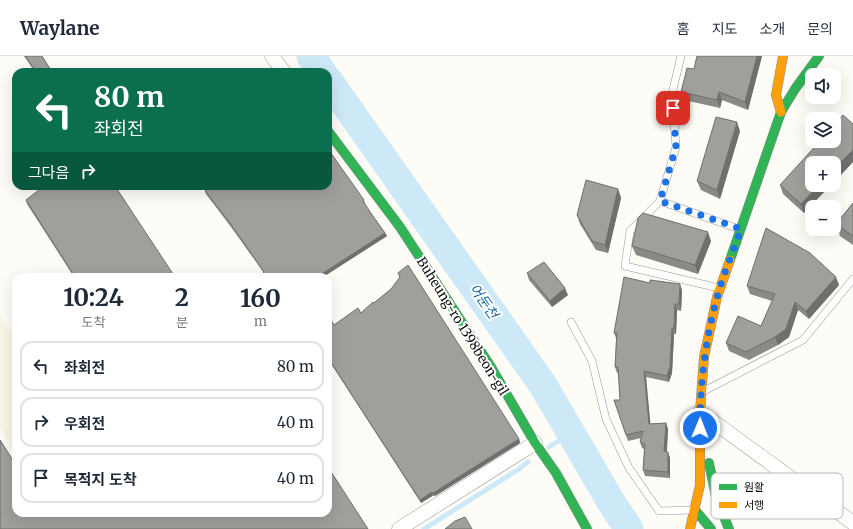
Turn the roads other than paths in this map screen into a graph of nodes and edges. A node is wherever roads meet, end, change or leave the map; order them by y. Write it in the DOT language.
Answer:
graph roads {
  1 [pos="272,56"];
  2 [pos="681,56"];
  3 [pos="783,56"];
  4 [pos="819,56"];
  5 [pos="281,68"];
  6 [pos="781,112"];
  7 [pos="332,136"];
  8 [pos="660,201"];
  9 [pos="741,229"];
  10 [pos="853,279"];
  11 [pos="720,289"];
  12 [pos="571,322"];
  13 [pos="702,392"];
  14 [pos="700,412"];
  15 [pos="700,428"];
  16 [pos="534,443"];
  17 [pos="784,473"];
  18 [pos="711,481"];
  19 [pos="695,510"];
  20 [pos="843,516"];
  21 [pos="724,519"];
  22 [pos="853,523"];
  23 [pos="399,529"];
  24 [pos="587,529"];
  25 [pos="690,529"];
  26 [pos="711,529"];
  27 [pos="729,529"];
  1 -- 5 [label="street"];
  2 -- 8 [label="lane"];
  3 -- 6 [label="street"];
  4 -- 6 [label="street"];
  6 -- 9 [label="street"];
  7 -- 16 [label="street, Buheung-ro 1398beon-gil"];
  8 -- 9 [label="lane"];
  8 -- 11 [label="lane"];
  9 -- 11 [label="street"];
  10 -- 13 [label="lane"];
  11 -- 13 [label="street"];
  12 -- 19 [label="lane"];
  13 -- 14 [label="street"];
  14 -- 15 [label="street"];
  14 -- 17 [label="street"];
  15 -- 18 [label="street"];
  15 -- 19 [label="street"];
  16 -- 23 [label="street"];
  16 -- 24 [label="street, Buheung-ro 1398beon-gil"];
  19 -- 25 [label="street"];
  19 -- 26 [label="street"];
  20 -- 22 [label="street"];
  21 -- 27 [label="street"];
}
